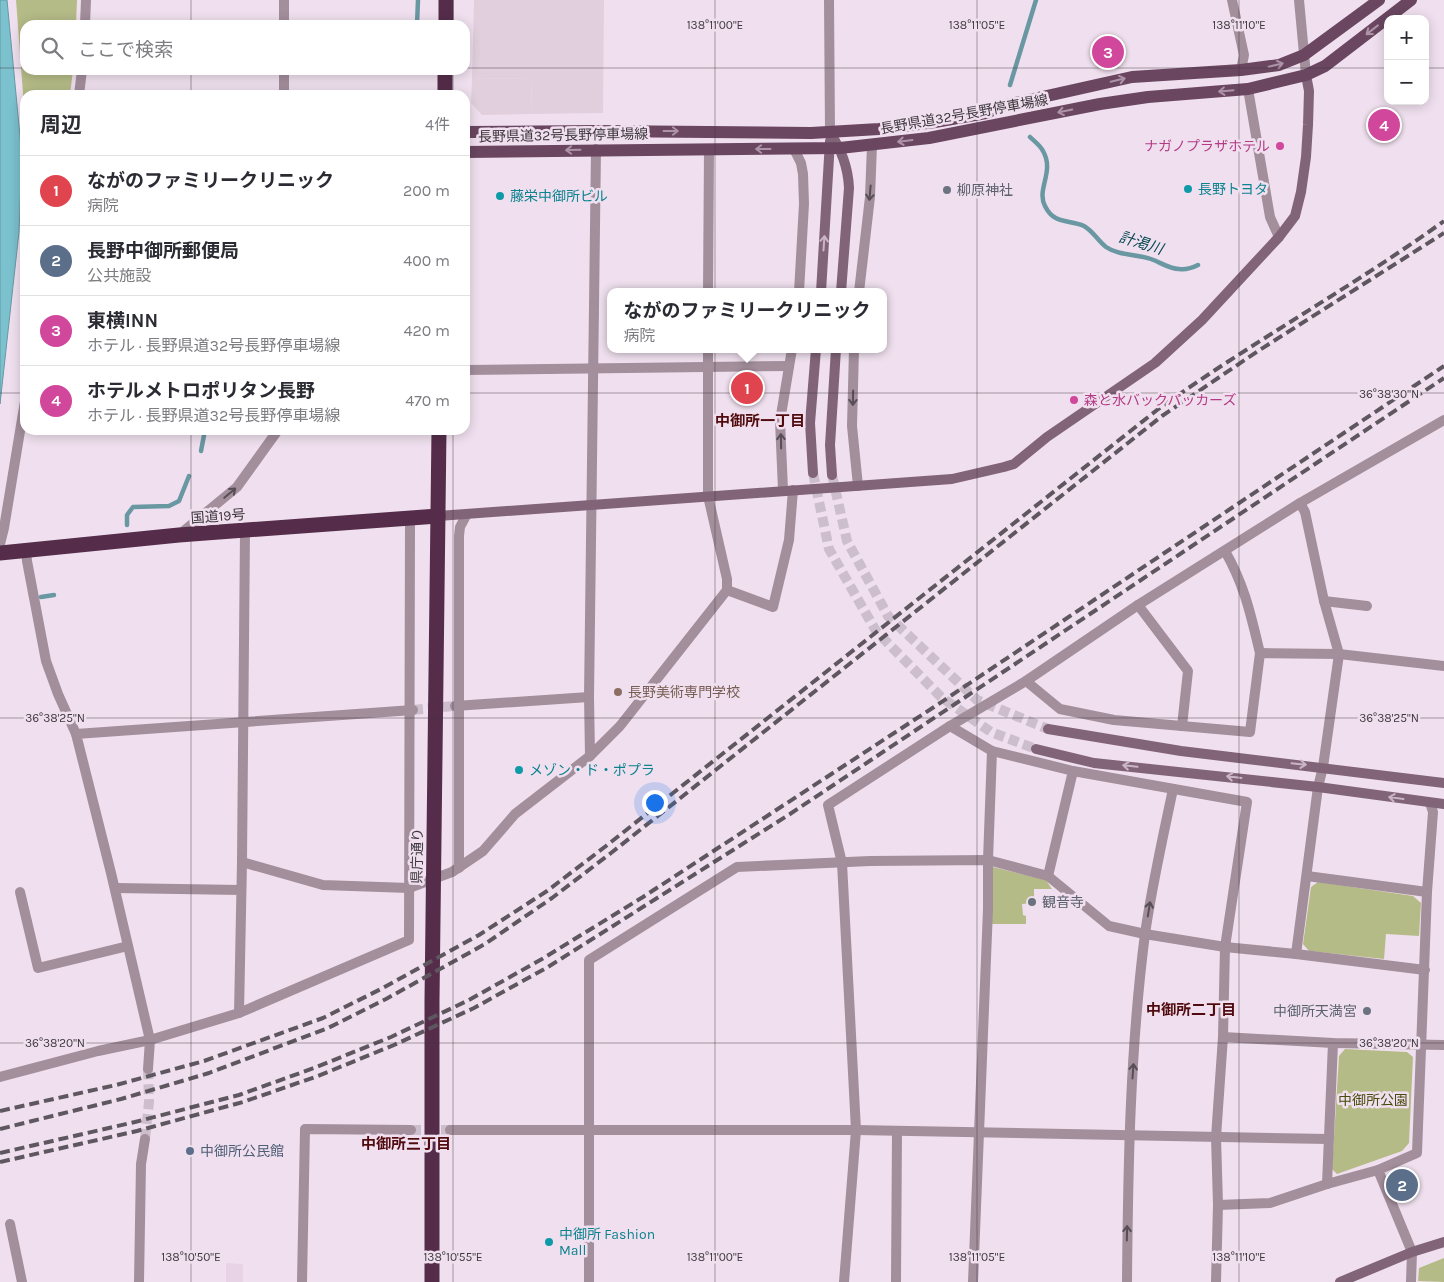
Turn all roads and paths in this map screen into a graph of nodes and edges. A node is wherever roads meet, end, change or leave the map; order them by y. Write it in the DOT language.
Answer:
graph roads {
  1 [pos="86,0"];
  2 [pos="284,0"];
  3 [pos="446,0"];
  4 [pos="829,0"];
  5 [pos="1232,0"];
  6 [pos="1299,0"];
  7 [pos="1379,0"];
  8 [pos="1411,0"];
  9 [pos="85,20"];
  10 [pos="284,20"];
  11 [pos="446,20"];
  12 [pos="1304,55"];
  13 [pos="1241,70"];
  14 [pos="81,75"];
  15 [pos="284,75"];
  16 [pos="445,75"];
  17 [pos="1306,75"];
  18 [pos="1248,89"];
  19 [pos="79,90"];
  20 [pos="284,90"];
  21 [pos="445,90"];
  22 [pos="470,132"];
  23 [pos="830,132"];
  24 [pos="872,145"];
  25 [pos="835,148"];
  26 [pos="709,149"];
  27 [pos="794,149"];
  28 [pos="596,150"];
  29 [pos="470,152"];
  30 [pos="1279,237"];
  31 [pos="708,288"];
  32 [pos="799,288"];
  33 [pos="821,288"];
  34 [pos="842,288"];
  35 [pos="859,288"];
  36 [pos="708,353"];
  37 [pos="792,353"];
  38 [pos="816,353"];
  39 [pos="836,353"];
  40 [pos="854,353"];
  41 [pos="790,366"];
  42 [pos="708,367"];
  43 [pos="592,368"];
  44 [pos="470,370"];
  45 [pos="1444,420"];
  46 [pos="20,431"];
  47 [pos="274,435"];
  48 [pos="439,435"];
  49 [pos="813,473"];
  50 [pos="832,475"];
  51 [pos="858,486"];
  52 [pos="788,490"];
  53 [pos="708,496"];
  54 [pos="1300,503"];
  55 [pos="592,504"];
  56 [pos="467,514"];
  57 [pos="438,516"];
  58 [pos="410,519"];
  59 [pos="245,531"];
  60 [pos="179,535"];
  61 [pos="0,544"];
  62 [pos="26,550"];
  63 [pos="1225,552"];
  64 [pos="0,553"];
  65 [pos="728,590"];
  66 [pos="1324,601"];
  67 [pos="1138,605"];
  68 [pos="1367,606"];
  69 [pos="1260,653"];
  70 [pos="1339,654"];
  71 [pos="1444,666"];
  72 [pos="1026,681"];
  73 [pos="589,698"];
  74 [pos="457,706"];
  75 [pos="411,710"];
  76 [pos="244,722"];
  77 [pos="950,726"];
  78 [pos="1182,726"];
  79 [pos="1048,729"];
  80 [pos="76,734"];
  81 [pos="1036,749"];
  82 [pos="992,751"];
  83 [pos="590,756"];
  84 [pos="1323,767"];
  85 [pos="1073,771"];
  86 [pos="1444,783"];
  87 [pos="1318,787"];
  88 [pos="1173,789"];
  89 [pos="1430,803"];
  90 [pos="1444,804"];
  91 [pos="988,860"];
  92 [pos="242,862"];
  93 [pos="842,863"];
  94 [pos="459,868"];
  95 [pos="1048,876"];
  96 [pos="1307,876"];
  97 [pos="115,888"];
  98 [pos="409,888"];
  99 [pos="241,890"];
  100 [pos="20,892"];
  101 [pos="1427,892"];
  102 [pos="1145,934"];
  103 [pos="128,946"];
  104 [pos="1225,947"];
  105 [pos="1296,954"];
  106 [pos="1425,970"];
  107 [pos="239,1013"];
  108 [pos="1223,1037"];
  109 [pos="150,1040"];
  110 [pos="1334,1043"];
  111 [pos="1421,1044"];
  112 [pos="1444,1045"];
  113 [pos="148,1068"];
  114 [pos="0,1077"];
  115 [pos="411,1130"];
  116 [pos="450,1130"];
  117 [pos="588,1130"];
  118 [pos="856,1130"];
  119 [pos="897,1131"];
  120 [pos="979,1134"];
  121 [pos="1129,1135"];
  122 [pos="1216,1137"];
  123 [pos="145,1139"];
  124 [pos="1328,1140"];
  125 [pos="1378,1170"];
  126 [pos="1327,1184"];
  127 [pos="1218,1205"];
  128 [pos="10,1224"];
  129 [pos="1444,1242"];
  130 [pos="1412,1252"];
  131 [pos="22,1282"];
  132 [pos="138,1282"];
  133 [pos="302,1282"];
  134 [pos="432,1282"];
  135 [pos="589,1282"];
  136 [pos="844,1282"];
  137 [pos="896,1282"];
  138 [pos="973,1282"];
  139 [pos="1127,1282"];
  140 [pos="1216,1282"];
  141 [pos="1340,1282"];
  142 [pos="1411,1282"];
  1 -- 9 [label="street"];
  2 -- 10 [label="street"];
  3 -- 11 [label="highway"];
  4 -- 23 [label="street"];
  5 -- 13 [label="street"];
  6 -- 12 [label="street"];
  7 -- 12 [label="main road, 長野県道32号長野停車場線"];
  8 -- 17 [label="main road, 長野県道32号長野停車場線, one-way"];
  13 -- 12 [label="main road, 長野県道32号長野停車場線, one-way"];
  12 -- 17 [label="street"];
  23 -- 13 [label="main road, 長野県道32号長野停車場線, one-way"];
  14 -- 19 [label="street"];
  15 -- 20 [label="street"];
  16 -- 21 [label="highway"];
  17 -- 18 [label="main road, 長野県道32号長野停車場線"];
  17 -- 30 [label="street"];
  18 -- 24 [label="main road, 長野県道32号長野停車場線, one-way"];
  18 -- 30 [label="street"];
  22 -- 23 [label="main road, 長野県道32号長野停車場線, one-way"];
  23 -- 25 [label="street"];
  24 -- 25 [label="main road, 長野県道32号長野停車場線"];
  24 -- 35 [label="street, one-way"];
  25 -- 27 [label="main road, 長野県道32号長野停車場線"];
  33 -- 25 [label="street, one-way"];
  25 -- 34 [label="street"];
  27 -- 26 [label="main road, 長野県道32号長野停車場線, one-way"];
  26 -- 28 [label="main road, 長野県道32号長野停車場線"];
  26 -- 31 [label="street"];
  27 -- 32 [label="street"];
  28 -- 29 [label="main road, 長野県道32号長野停車場線, one-way"];
  28 -- 43 [label="street"];
  30 -- 51 [label="street"];
  36 -- 42 [label="street"];
  37 -- 41 [label="street"];
  38 -- 49 [label="street"];
  39 -- 50 [label="street"];
  40 -- 51 [label="street, one-way"];
  41 -- 42 [label="street"];
  52 -- 41 [label="street, one-way"];
  42 -- 43 [label="street"];
  42 -- 53 [label="street"];
  43 -- 44 [label="street"];
  43 -- 55 [label="street"];
  45 -- 54 [label="street"];
  46 -- 61 [label="street"];
  60 -- 47 [label="street, one-way"];
  48 -- 57 [label="highway, 県庁通り"];
  51 -- 52 [label="street"];
  52 -- 53 [label="street"];
  52 -- 65 [label="street"];
  53 -- 55 [label="street"];
  53 -- 65 [label="street"];
  54 -- 63 [label="street"];
  54 -- 66 [label="street"];
  55 -- 56 [label="street"];
  55 -- 73 [label="street"];
  56 -- 57 [label="street"];
  56 -- 74 [label="street"];
  57 -- 58 [label="highway, 国道19号"];
  57 -- 134 [label="highway, 県庁通り"];
  58 -- 59 [label="highway, 国道19号"];
  58 -- 75 [label="street"];
  59 -- 60 [label="highway, 国道19号"];
  59 -- 76 [label="street"];
  60 -- 62 [label="highway, 国道19号"];
  62 -- 64 [label="highway, 国道19号"];
  62 -- 80 [label="street"];
  63 -- 67 [label="street"];
  63 -- 69 [label="street"];
  65 -- 83 [label="street"];
  66 -- 68 [label="street"];
  66 -- 70 [label="street"];
  67 -- 72 [label="street"];
  67 -- 78 [label="street"];
  69 -- 70 [label="street"];
  69 -- 78 [label="street"];
  70 -- 71 [label="street"];
  70 -- 84 [label="street"];
  72 -- 77 [label="street"];
  72 -- 78 [label="street"];
  73 -- 74 [label="street"];
  73 -- 83 [label="street"];
  74 -- 94 [label="street"];
  75 -- 76 [label="street"];
  75 -- 98 [label="street"];
  76 -- 80 [label="street"];
  76 -- 92 [label="street"];
  77 -- 82 [label="street"];
  77 -- 93 [label="street"];
  79 -- 84 [label="street, one-way"];
  80 -- 97 [label="street"];
  87 -- 81 [label="street, one-way"];
  82 -- 85 [label="street"];
  82 -- 91 [label="street"];
  83 -- 94 [label="street"];
  84 -- 86 [label="street"];
  84 -- 87 [label="street"];
  85 -- 88 [label="street"];
  85 -- 95 [label="street"];
  89 -- 87 [label="street, one-way"];
  87 -- 96 [label="street"];
  102 -- 88 [label="street, one-way"];
  88 -- 104 [label="street"];
  89 -- 90 [label="street"];
  89 -- 101 [label="street"];
  91 -- 93 [label="street"];
  91 -- 95 [label="street"];
  91 -- 120 [label="street"];
  92 -- 98 [label="street"];
  92 -- 99 [label="street"];
  93 -- 117 [label="street"];
  93 -- 118 [label="street"];
  94 -- 98 [label="street"];
  95 -- 102 [label="street"];
  96 -- 101 [label="street"];
  96 -- 105 [label="street"];
  97 -- 99 [label="street"];
  97 -- 103 [label="street"];
  98 -- 107 [label="street"];
  99 -- 107 [label="street"];
  100 -- 103 [label="street"];
  101 -- 106 [label="street"];
  102 -- 104 [label="street"];
  121 -- 102 [label="street, one-way"];
  103 -- 109 [label="street"];
  104 -- 105 [label="street"];
  104 -- 108 [label="street"];
  105 -- 106 [label="street"];
  106 -- 111 [label="street"];
  107 -- 109 [label="street"];
  108 -- 110 [label="street"];
  108 -- 122 [label="street"];
  109 -- 113 [label="street"];
  109 -- 114 [label="street"];
  110 -- 111 [label="street"];
  110 -- 124 [label="street"];
  111 -- 112 [label="street"];
  111 -- 125 [label="street"];
  115 -- 133 [label="street"];
  116 -- 117 [label="street"];
  117 -- 118 [label="street"];
  117 -- 135 [label="street"];
  118 -- 119 [label="street"];
  118 -- 136 [label="street"];
  119 -- 120 [label="street"];
  119 -- 137 [label="street"];
  120 -- 121 [label="street"];
  120 -- 138 [label="street"];
  121 -- 122 [label="street"];
  139 -- 121 [label="street, one-way"];
  122 -- 124 [label="street"];
  122 -- 127 [label="street"];
  123 -- 132 [label="street"];
  124 -- 126 [label="street"];
  125 -- 126 [label="street"];
  125 -- 130 [label="street"];
  126 -- 127 [label="street"];
  127 -- 140 [label="street"];
  128 -- 131 [label="street"];
  129 -- 130 [label="street"];
  130 -- 141 [label="street"];
  130 -- 142 [label="street"];
}
